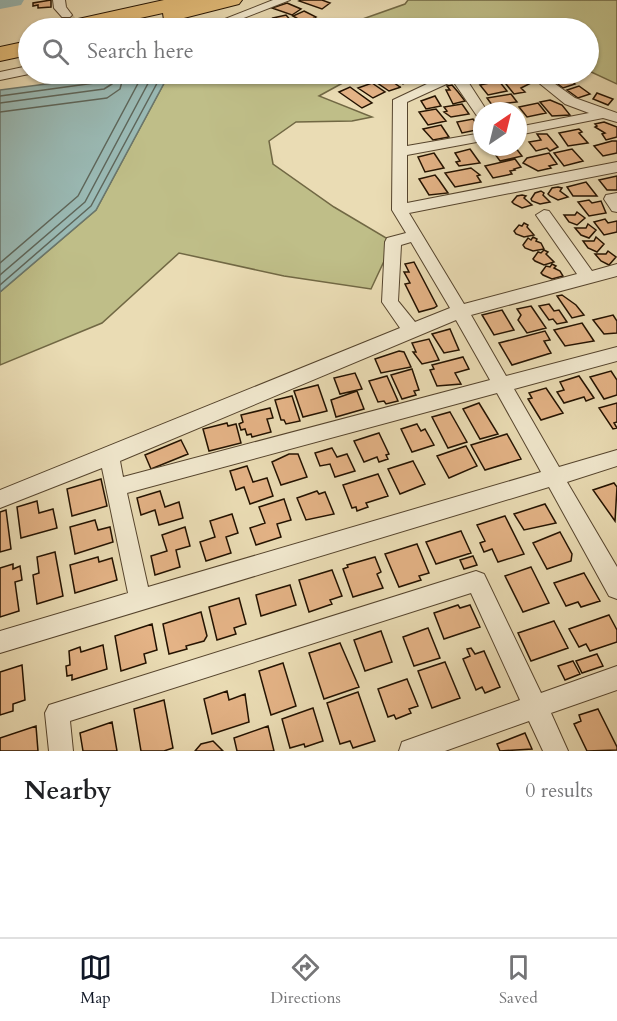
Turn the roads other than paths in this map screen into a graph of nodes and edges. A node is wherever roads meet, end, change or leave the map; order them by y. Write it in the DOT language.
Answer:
graph roads {
  1 [pos="192,0"];
  2 [pos="232,0"];
  3 [pos="284,0"];
  4 [pos="63,13"];
  5 [pos="158,18"];
  6 [pos="235,18"];
  7 [pos="18,39"];
  8 [pos="0,42"];
  9 [pos="18,50"];
  10 [pos="0,54"];
  11 [pos="18,72"];
  12 [pos="0,76"];
  13 [pos="434,84"];
  14 [pos="463,84"];
  15 [pos="548,84"];
  16 [pos="475,102"];
  17 [pos="610,116"];
  18 [pos="527,130"];
  19 [pos="473,139"];
  20 [pos="399,152"];
  21 [pos="617,167"];
  22 [pos="617,198"];
  23 [pos="617,207"];
  24 [pos="400,210"];
  25 [pos="544,215"];
  26 [pos="415,236"];
  27 [pos="617,270"];
  28 [pos="588,277"];
  29 [pos="460,311"];
  30 [pos="411,330"];
  31 [pos="617,354"];
  32 [pos="501,385"];
  33 [pos="109,456"];
  34 [pos="617,458"];
  35 [pos="554,477"];
  36 [pos="118,487"];
  37 [pos="0,499"];
  38 [pos="617,588"];
  39 [pos="141,599"];
  40 [pos="0,642"];
  41 [pos="617,678"];
  42 [pos="536,707"];
  43 [pos="60,751"];
  44 [pos="411,751"];
  45 [pos="556,751"];
  1 -- 4 [label="highway"];
  2 -- 5 [label="highway"];
  3 -- 6 [label="street"];
  7 -- 8 [label="highway"];
  9 -- 10 [label="highway"];
  11 -- 12 [label="street"];
  13 -- 20 [label="street"];
  14 -- 16 [label="street"];
  15 -- 17 [label="street"];
  17 -- 18 [label="street"];
  19 -- 20 [label="street"];
  20 -- 24 [label="street"];
  21 -- 24 [label="street"];
  22 -- 23 [label="street"];
  24 -- 26 [label="street"];
  25 -- 28 [label="street"];
  26 -- 29 [label="street"];
  26 -- 30 [label="street"];
  27 -- 28 [label="street"];
  28 -- 29 [label="street"];
  29 -- 30 [label="street"];
  29 -- 32 [label="street"];
  30 -- 33 [label="street"];
  31 -- 32 [label="street"];
  32 -- 35 [label="street"];
  32 -- 36 [label="street"];
  33 -- 36 [label="street"];
  33 -- 37 [label="street"];
  34 -- 35 [label="street"];
  35 -- 38 [label="street"];
  35 -- 39 [label="street"];
  36 -- 39 [label="street"];
  39 -- 40 [label="street"];
  41 -- 42 [label="street"];
  42 -- 43 [label="street"];
  42 -- 44 [label="street"];
  42 -- 45 [label="street"];
}
